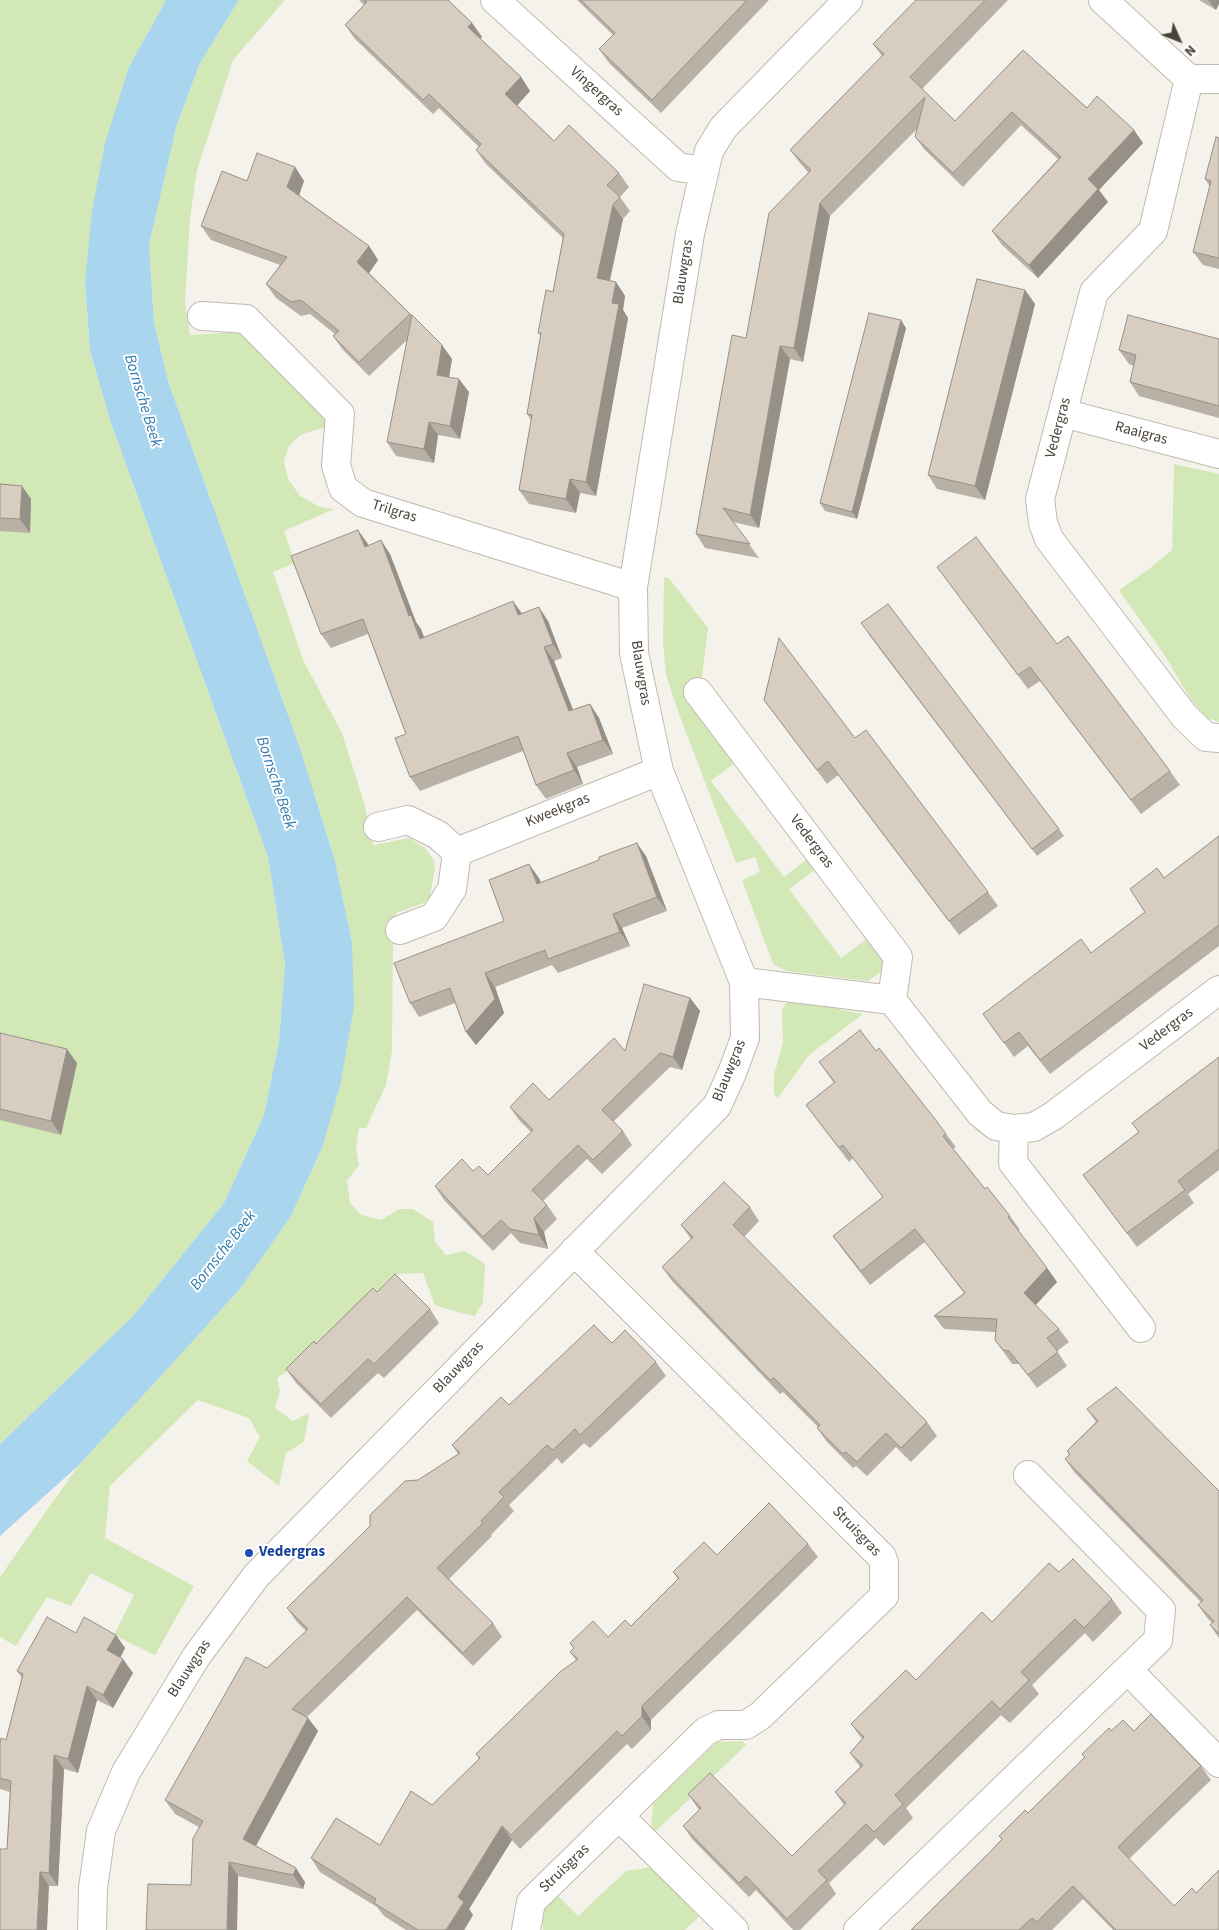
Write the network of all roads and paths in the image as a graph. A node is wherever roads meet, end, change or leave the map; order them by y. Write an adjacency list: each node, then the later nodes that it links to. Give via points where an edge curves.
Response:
1 (495, 0): 6 (street, Vingergras, via 678,167)
2 (848, 0): 6 (street, Blauwgras, via 723,128 709,151)
3 (1103, 0): 4 (street)
4 (1190, 79): 5 (street); 8 (street, Vedergras, via 1153,231 1094,292)
5 (1219, 79)
6 (704, 170): 10 (street, Blauwgras, via 690,234)
7 (202, 316): 10 (street, Trilgras, via 246,319 340,414 336,465 343,488 363,503)
8 (1063, 413): 9 (street, Raaigras); 12 (street, Vedergras, via 1040,499 1049,539 1184,717 1206,737)
9 (1219, 454)
10 (633, 587): 13 (street, Blauwgras, via 634,652)
11 (698, 692): 19 (street, Vedergras, via 898,956)
12 (1219, 738)
13 (659, 771): 15 (street, Kweekgras); 17 (street, Blauwgras)
14 (378, 827): 15 (street, via 408,820 438,835)
15 (457, 852): 16 (street, via 452,889 434,916)
16 (400, 930)
17 (744, 982): 19 (street); 21 (street, Blauwgras, via 745,1038 717,1106)
18 (1219, 990): 20 (street, Vedergras, via 1053,1116 1034,1127)
19 (892, 1000): 20 (street, Vedergras, via 980,1113 996,1126)
20 (1014, 1129): 22 (street, via 1014,1163)
21 (574, 1251): 26 (street, Struisgras, via 884,1563 884,1596 760,1716 746,1725 719,1724 706,1731); 27 (street, Blauwgras, via 256,1576 196,1657 126,1772 102,1831 93,1888)
22 (1141, 1328)
23 (1028, 1475): 24 (street, via 1161,1610 1158,1640)
24 (1128, 1670): 25 (street); 30 (street)
25 (1219, 1763)
26 (618, 1816): 28 (street, Struisgras, via 531,1902); 29 (street)
27 (92, 1930)
28 (526, 1930)
29 (734, 1930)
30 (858, 1930)

